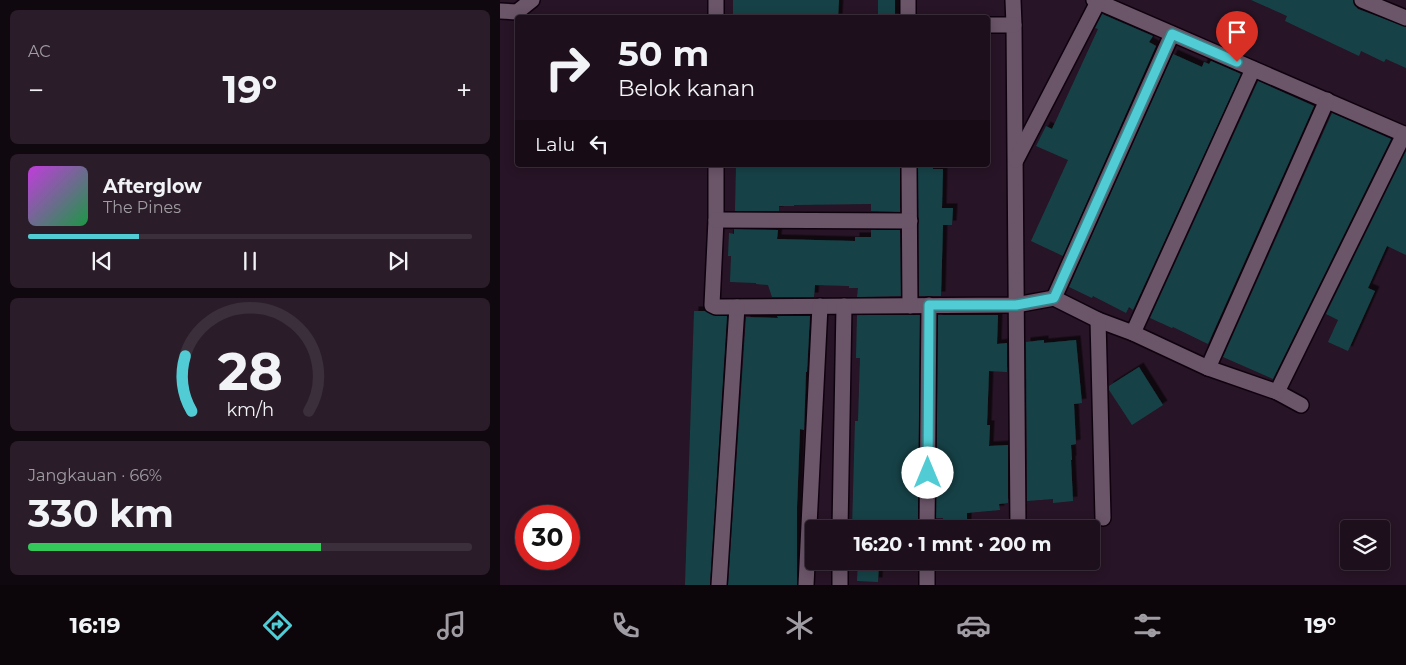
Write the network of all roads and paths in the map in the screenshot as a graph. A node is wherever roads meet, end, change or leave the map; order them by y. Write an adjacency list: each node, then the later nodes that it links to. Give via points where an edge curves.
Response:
1 (532, 0): 7 (street, via 517,12)
2 (716, 0): 8 (street)
3 (908, 0): 9 (street)
4 (1012, 0): 12 (street)
5 (1362, 0): 10 (street)
6 (1096, 1): 13 (street); 17 (street)
7 (500, 11)
8 (716, 15)
9 (908, 15)
10 (1406, 18)
11 (990, 25): 12 (street)
12 (1014, 25): 17 (street)
13 (1172, 34): 14 (street); 22 (street)
14 (1253, 69): 15 (street); 30 (street)
15 (1326, 100): 16 (street); 31 (street)
16 (1405, 134): 32 (street)
17 (1015, 162): 24 (street)
18 (716, 167): 20 (street)
19 (909, 167): 21 (street)
20 (716, 220): 21 (street); 28 (street, via 712,305 716,308)
21 (910, 221): 27 (street)
22 (1054, 298): 24 (street); 29 (street)
23 (929, 305): 24 (street); 27 (street); 36 (street)
24 (1016, 305): 37 (street)
25 (820, 306): 26 (street); 28 (street); 41 (street)
26 (844, 306): 27 (street); 35 (street)
27 (910, 306)
28 (737, 307): 40 (street)
29 (1098, 320): 30 (street); 34 (street)
30 (1133, 333): 31 (street)
31 (1208, 368): 32 (street)
32 (1277, 392): 33 (street)
33 (1301, 405)
34 (1103, 518)
35 (840, 520)
36 (927, 520)
37 (1018, 520)
38 (840, 570): 42 (street)
39 (927, 570): 43 (street)
40 (719, 585)
41 (806, 585)
42 (840, 585)
43 (927, 585)

